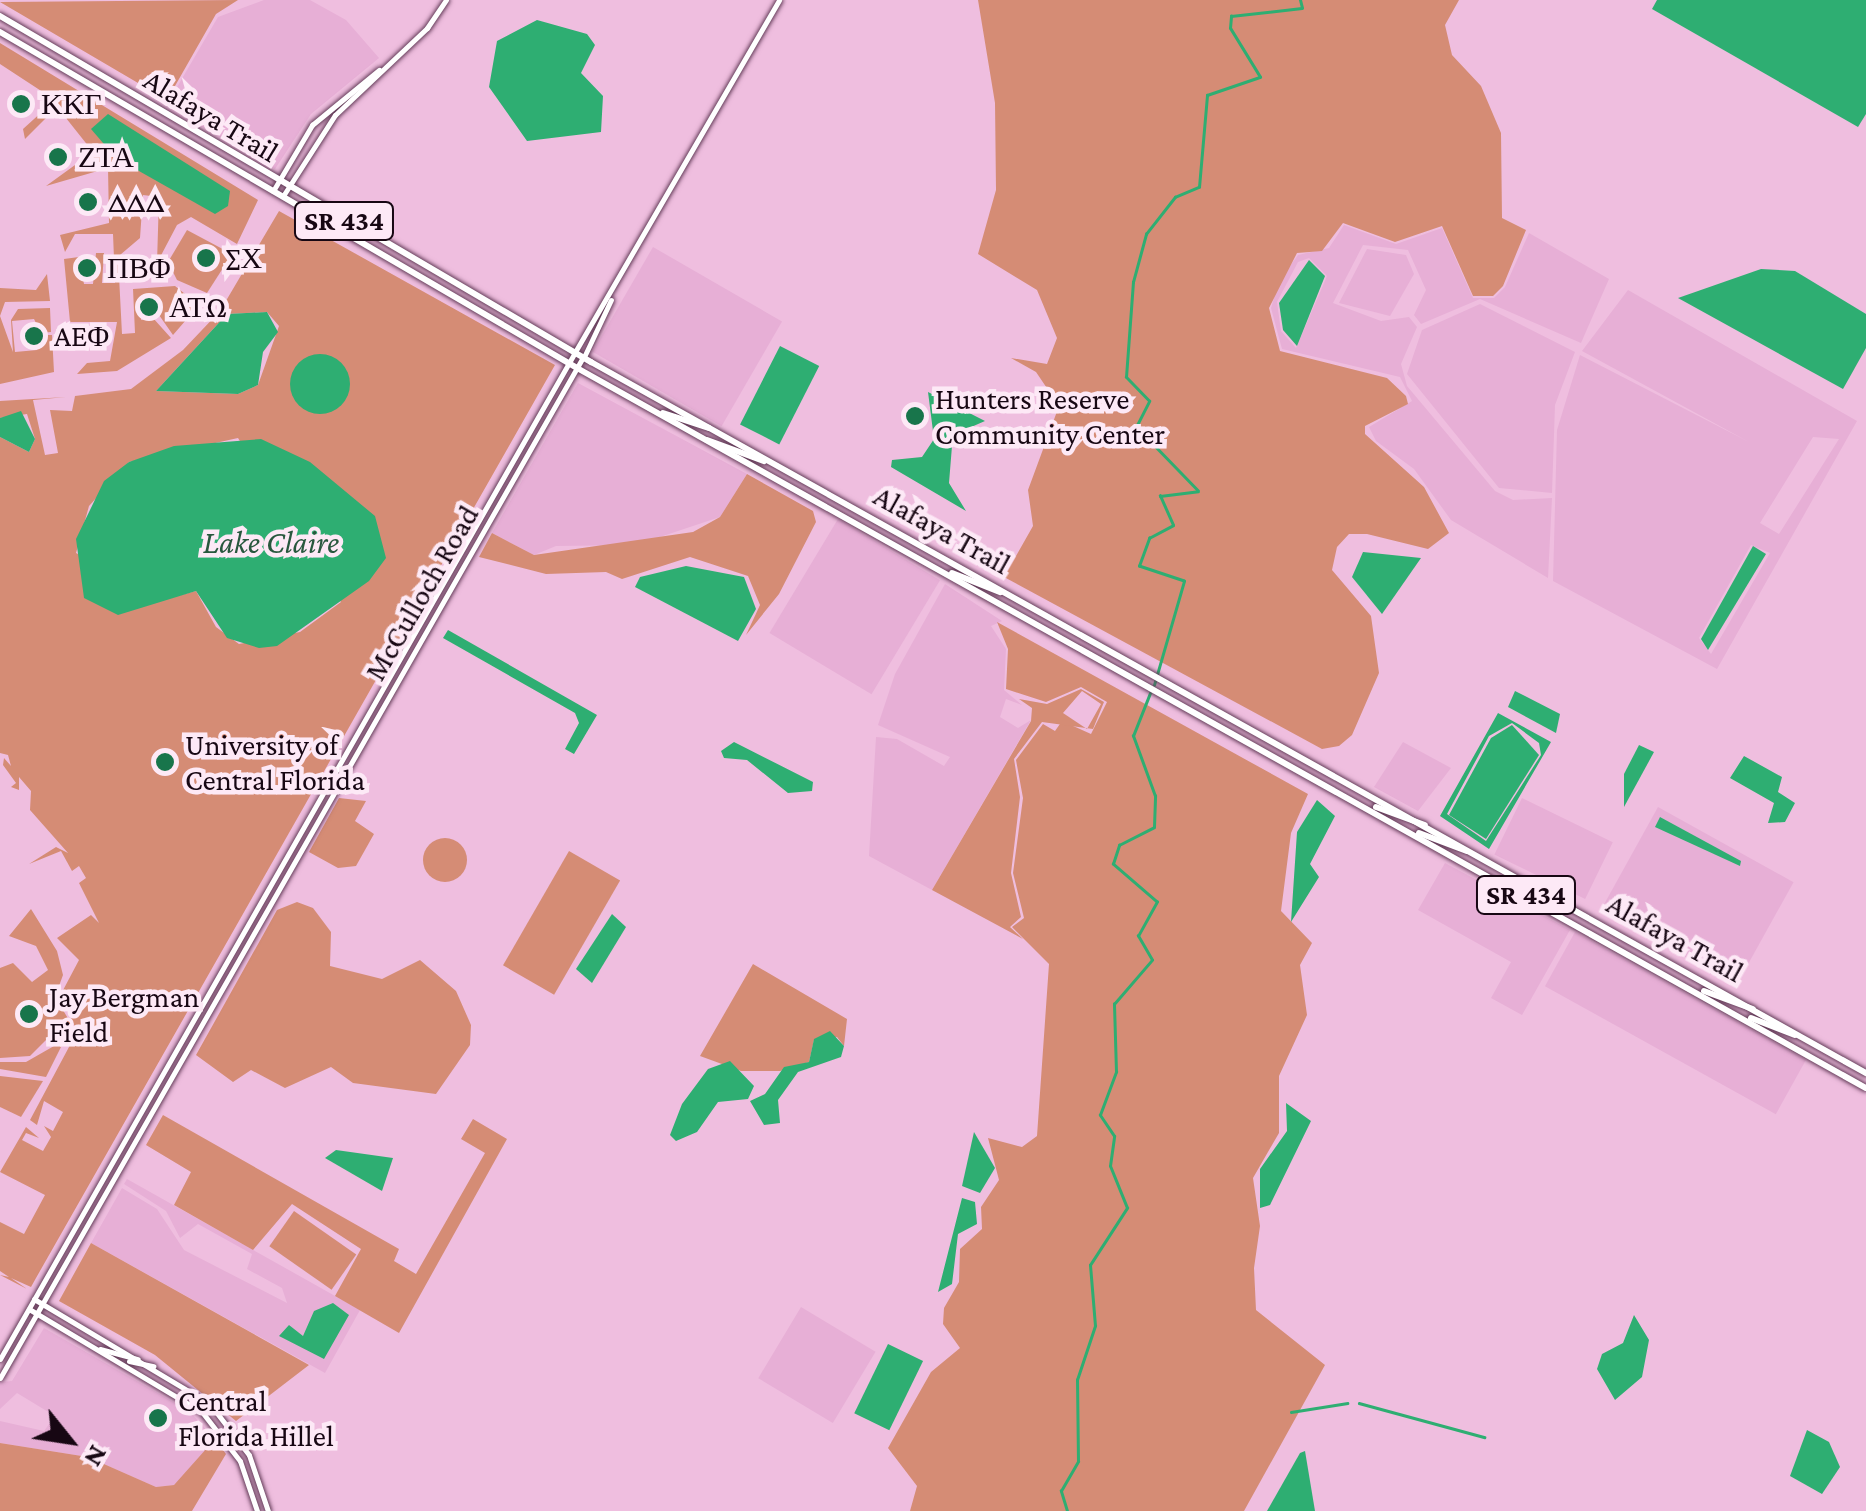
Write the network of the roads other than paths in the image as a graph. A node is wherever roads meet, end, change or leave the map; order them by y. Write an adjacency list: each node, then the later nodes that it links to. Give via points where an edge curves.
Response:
1 (446, 0): 5 (main road)
2 (779, 0): 12 (main road, McCulloch Road)
3 (0, 16): 6 (main road, Alafaya Trail / SR 434)
4 (0, 32): 8 (main road, Alafaya Trail / SR 434)
5 (382, 69): 6 (main road, via 326,109); 7 (main road, via 335,115)
6 (278, 182): 7 (main road, Alafaya Trail / SR 434); 8 (main road)
7 (288, 188): 9 (main road); 11 (main road, Alafaya Trail / SR 434)
8 (272, 193): 9 (main road, Alafaya Trail / SR 434)
9 (282, 198): 10 (main road, Alafaya Trail / SR 434)
10 (406, 270): 11 (main road); 15 (main road, Alafaya Trail / SR 434)
11 (430, 270): 13 (main road, Alafaya Trail / SR 434)
12 (612, 297): 13 (main road, McCulloch Road); 14 (main road, McCulloch Road)
13 (575, 352): 14 (main road, Alafaya Trail / SR 434); 15 (main road, McCulloch Road)
14 (584, 357): 16 (main road, McCulloch Road); 18 (main road, Alafaya Trail / SR 434)
15 (568, 362): 16 (main road, Alafaya Trail / SR 434); 37 (main road, McCulloch Road)
16 (577, 368): 17 (main road, Alafaya Trail / SR 434); 38 (main road, McCulloch Road)
17 (652, 410): 18 (main road); 19 (main road, Alafaya Trail / SR 434)
18 (710, 428): 20 (main road, Alafaya Trail / SR 434)
19 (706, 440): 20 (main road); 21 (main road, Alafaya Trail / SR 434)
20 (775, 464): 22 (main road, Alafaya Trail / SR 434)
21 (948, 573): 22 (main road); 24 (main road, Alafaya Trail / SR 434)
22 (1011, 594): 23 (main road, Alafaya Trail / SR 434)
23 (1094, 642): 24 (main road); 25 (main road, Alafaya Trail / SR 434)
24 (1076, 646): 26 (main road, Alafaya Trail / SR 434)
25 (1246, 727): 26 (main road); 28 (main road, Alafaya Trail / SR 434)
26 (1227, 730): 27 (main road, Alafaya Trail / SR 434)
27 (1366, 804): 28 (main road); 29 (main road, Alafaya Trail / SR 434)
28 (1428, 825): 30 (main road, Alafaya Trail / SR 434)
29 (1418, 834): 30 (main road); 31 (main road, Alafaya Trail / SR 434)
30 (1482, 856): 32 (main road, Alafaya Trail / SR 434)
31 (1694, 988): 32 (main road); 33 (main road, Alafaya Trail / SR 434)
32 (1755, 1009): 34 (main road, Alafaya Trail / SR 434)
33 (1748, 1018): 34 (main road); 36 (main road, Alafaya Trail / SR 434)
34 (1810, 1040): 35 (main road, Alafaya Trail / SR 434)
35 (1866, 1074)
36 (1866, 1088)
37 (34, 1299): 38 (main road); 39 (main road, McCulloch Road)
38 (44, 1305): 40 (main road, McCulloch Road); 44 (main road)
39 (29, 1309): 40 (main road); 43 (main road, McCulloch Road)
40 (39, 1314): 41 (main road); 46 (main road, McCulloch Road)
41 (100, 1349): 42 (main road); 44 (main road)
42 (112, 1356): 45 (main road); 48 (main road)
43 (0, 1360)
44 (141, 1360): 45 (main road)
45 (153, 1366): 47 (main road)
46 (2, 1374)
47 (210, 1404): 48 (main road); 50 (main road, via 248,1454)
48 (202, 1412): 49 (main road, via 240,1461)
49 (257, 1511)
50 (268, 1511)

